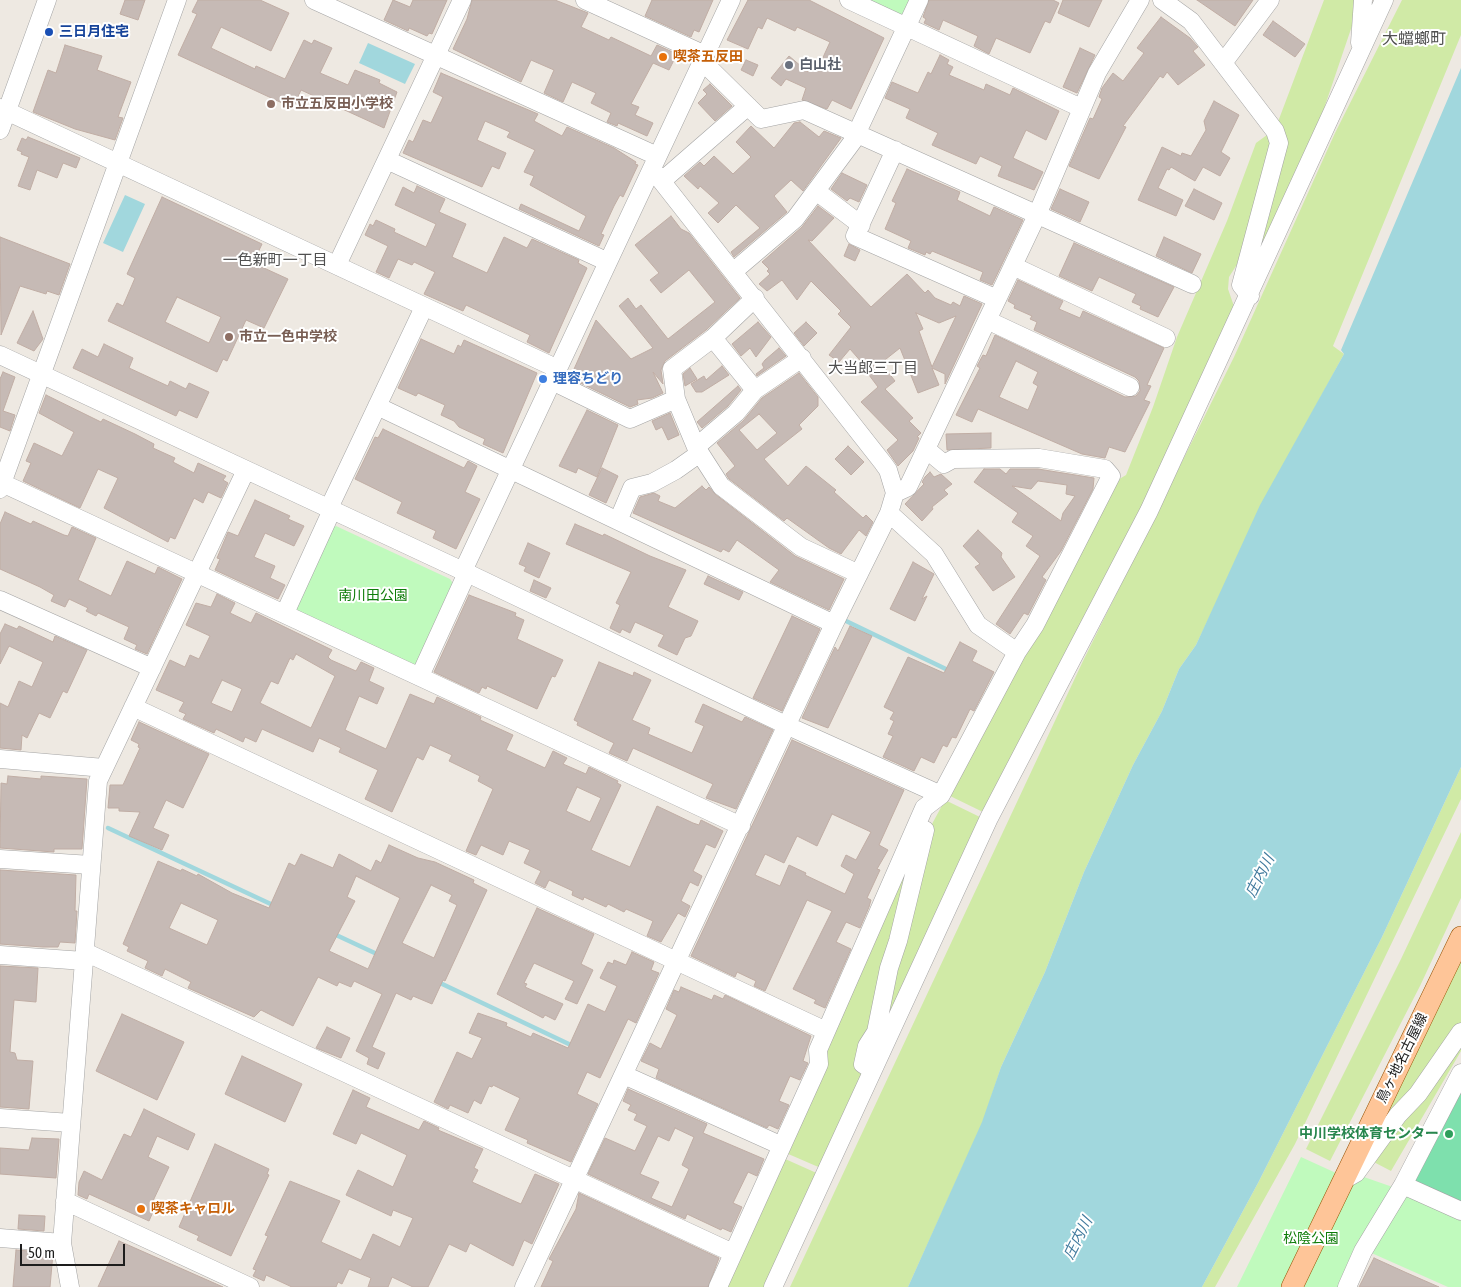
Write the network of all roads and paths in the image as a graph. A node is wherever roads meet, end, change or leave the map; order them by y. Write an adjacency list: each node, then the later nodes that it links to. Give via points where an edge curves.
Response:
1 (47, 0): 21 (street)
2 (177, 0): 26 (street)
3 (314, 0): 15 (street)
4 (462, 0): 15 (street)
5 (585, 0): 17 (street)
6 (731, 0): 17 (street)
7 (849, 0): 14 (street)
8 (919, 0): 14 (street)
9 (1140, 0): 20 (street, via 1097,73)
10 (1162, 0): 18 (street, via 1191,21)
11 (1270, 0): 18 (street)
12 (1363, 0): 16 (street)
13 (1384, 0): 16 (street)
14 (906, 26): 20 (street); 23 (street)
15 (436, 56): 25 (street); 27 (street)
16 (1360, 56): 36 (street)
17 (703, 58): 19 (street); 27 (street)
18 (1223, 63): 36 (street, via 1275,131 1279,143 1242,285)
19 (748, 106): 23 (street, via 762,119 804,110); 27 (street)
20 (1081, 108): 29 (street)
21 (3, 110): 22 (street); 26 (street)
22 (0, 130)
23 (856, 133): 24 (street); 28 (street)
24 (895, 150): 29 (street); 30 (street)
25 (387, 160): 31 (street); 32 (street)
26 (118, 163): 32 (street); 45 (street)
27 (657, 168): 31 (street); 34 (street)
28 (816, 192): 30 (street); 34 (street, via 795,219)
29 (1037, 214): 33 (street); 35 (street)
30 (861, 225): 38 (street, via 856,236)
31 (608, 262): 46 (street)
32 (337, 265): 39 (street)
33 (1013, 266): 38 (street); 42 (street)
34 (734, 271): 37 (street)
35 (1192, 284)
36 (1250, 296): 84 (street, via 1149,511 989,818)
37 (755, 298): 41 (street); 44 (street)
38 (997, 299): 40 (street)
39 (424, 307): 46 (street); 50 (street)
40 (987, 320): 47 (street); 51 (street)
41 (713, 338): 48 (street); 49 (street, via 672,369)
42 (1166, 338)
43 (0, 355): 45 (street)
44 (802, 358): 48 (street); 56 (street, via 888,470)
45 (42, 374): 53 (street); 55 (street)
46 (555, 375): 49 (street, via 630,419); 54 (street)
47 (1130, 387)
48 (755, 390): 52 (street)
49 (676, 399): 52 (street)
50 (377, 406): 54 (street); 57 (street)
51 (926, 449): 56 (street, via 908,487); 66 (street, via 944,464 954,459 1039,458 1105,469 1111,476 1035,626)
52 (698, 450): 59 (street, via 676,470 652,483 632,488); 62 (street, via 721,486 760,516 801,547)
53 (246, 470): 57 (street); 60 (street)
54 (511, 470): 59 (street); 61 (street)
55 (1, 486): 60 (street)
56 (895, 494): 58 (street)
57 (331, 509): 61 (street); 64 (street)
58 (889, 513): 62 (street); 66 (street, via 934,554 978,625)
59 (618, 521): 65 (street)
60 (198, 572): 64 (street); 67 (street)
61 (465, 572): 68 (street); 70 (street)
62 (860, 574): 65 (street)
63 (0, 600): 67 (street)
64 (285, 613): 68 (street)
65 (834, 624): 70 (street)
66 (1017, 652): 73 (street)
67 (152, 668): 69 (street)
68 (420, 676): 75 (street)
69 (133, 708): 72 (street); 81 (street)
70 (788, 726): 73 (street); 75 (street)
71 (0, 759): 72 (street)
72 (104, 768): 77 (street, via 98,781)
73 (942, 795): 74 (street)
74 (924, 808): 82 (street); 84 (street, via 927,821 901,932 889,968 876,1032 867,1046 863,1064)
75 (741, 826): 81 (street)
76 (0, 859): 77 (street)
77 (91, 865): 80 (street)
78 (1461, 937): 91 (main road, 鳥ヶ地名古屋線)
79 (0, 955): 80 (street)
80 (84, 957): 88 (street); 90 (street)
81 (677, 961): 82 (street); 86 (street)
82 (826, 1031): 89 (street, via 818,1050 819,1064)
83 (1461, 1032): 91 (street, via 1418,1094 1398,1115 1356,1173)
84 (872, 1070): 102 (street)
85 (1461, 1073): 92 (street)
86 (624, 1075): 89 (street); 90 (street)
87 (0, 1118): 88 (street)
88 (71, 1123): 93 (street)
89 (782, 1146): 97 (street)
90 (575, 1180): 97 (street); 100 (street)
91 (1342, 1181): 103 (main road, 鳥ヶ地名古屋線)
92 (1402, 1185): 94 (street); 104 (street, via 1363,1251)
93 (65, 1201): 96 (street); 99 (street)
94 (1461, 1211)
95 (0, 1238): 96 (street)
96 (62, 1243): 98 (street)
97 (734, 1253): 101 (street)
98 (70, 1287)
99 (250, 1287)
100 (525, 1287)
101 (718, 1287)
102 (773, 1287)
103 (1292, 1287)
104 (1347, 1287)

